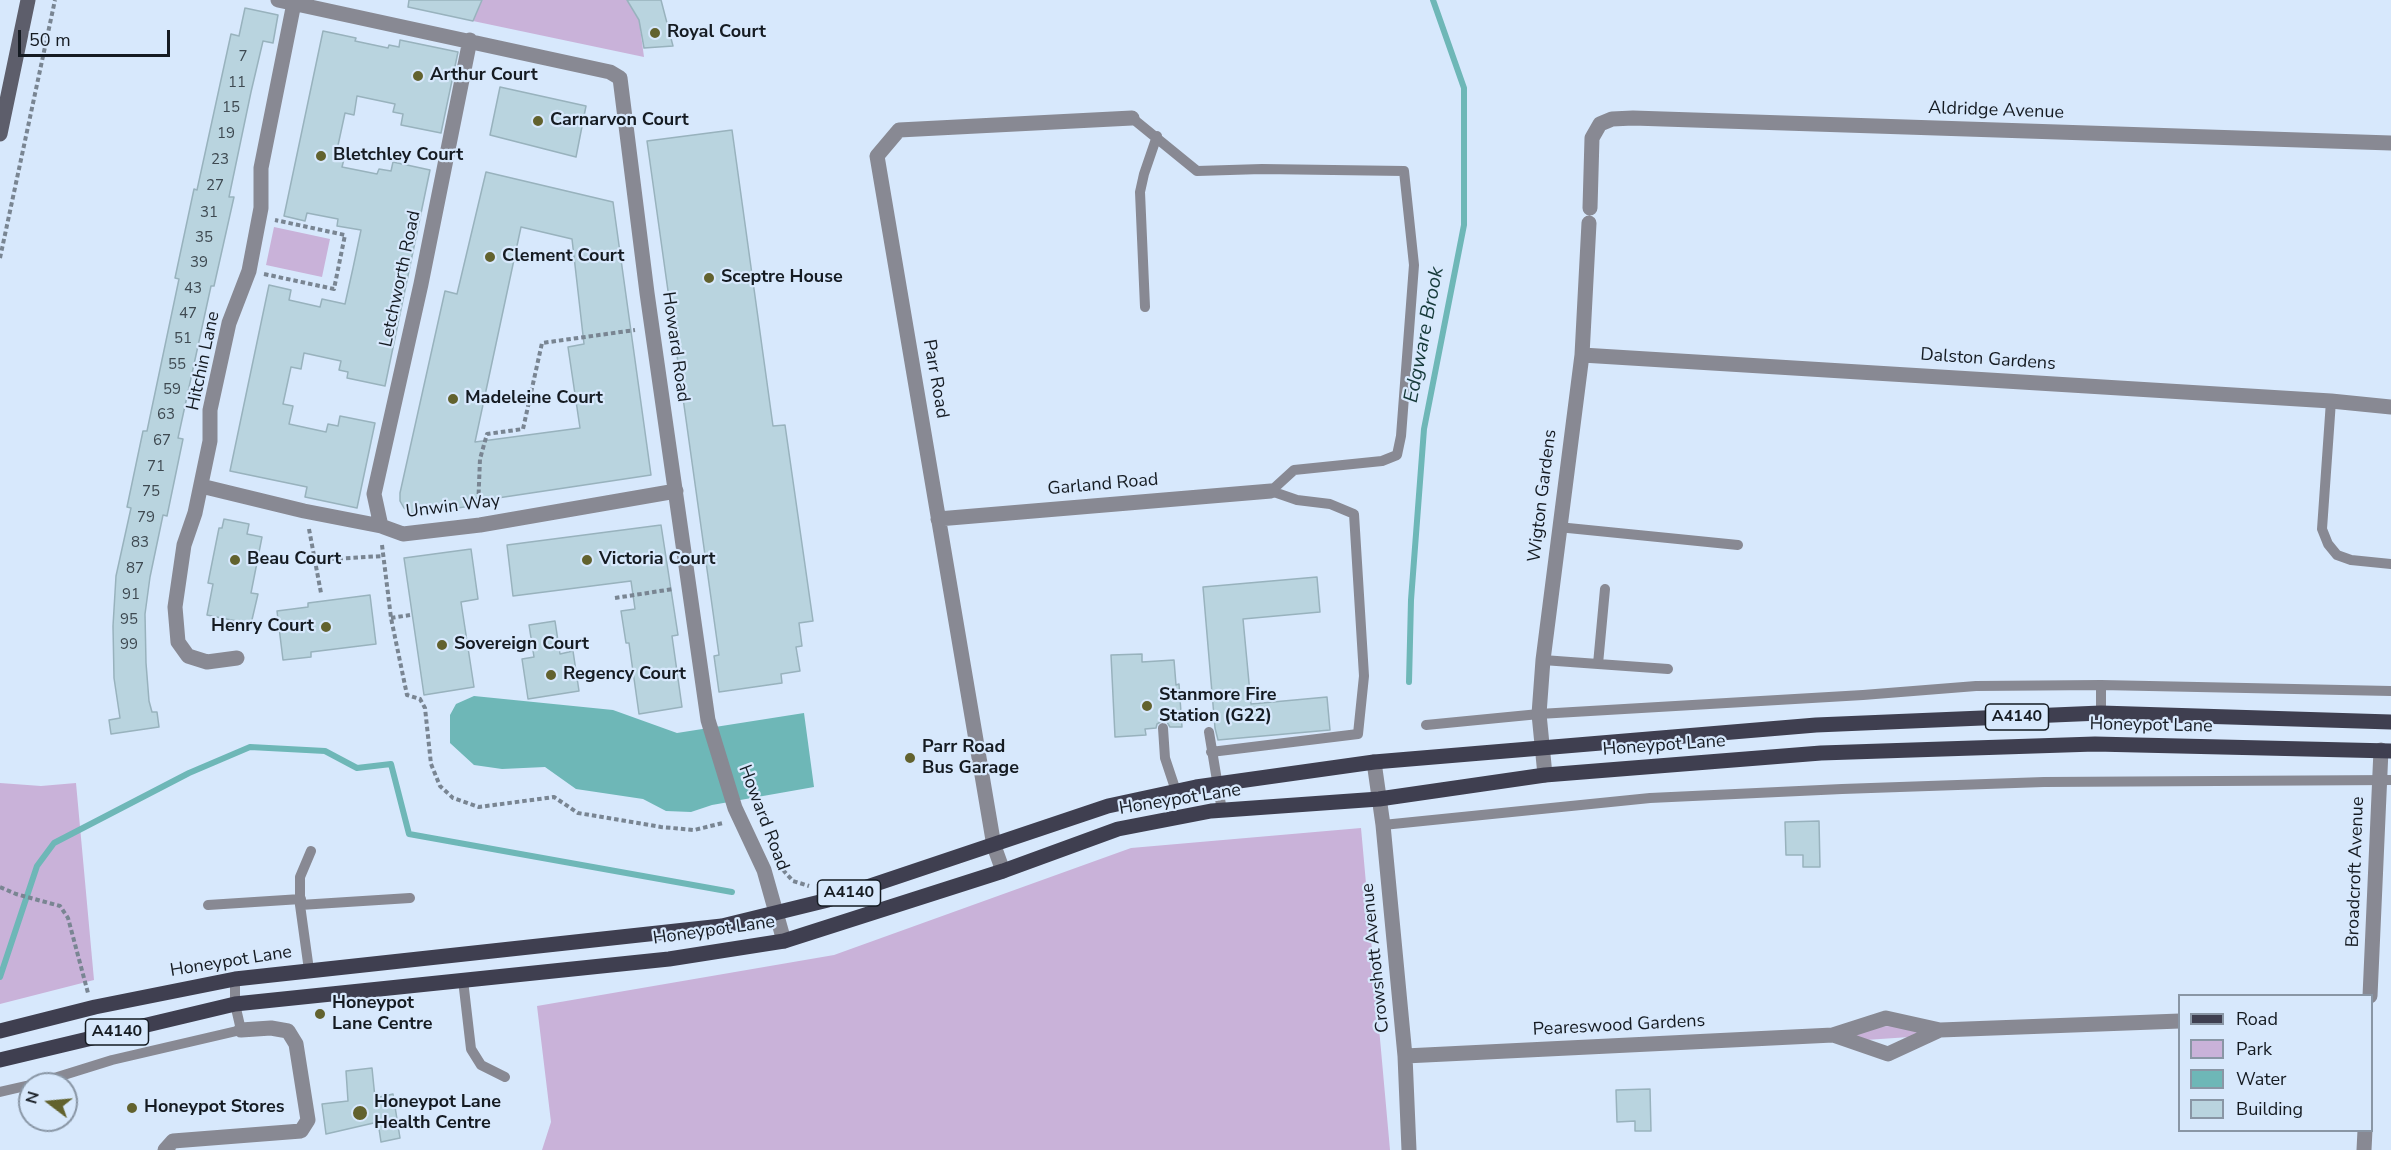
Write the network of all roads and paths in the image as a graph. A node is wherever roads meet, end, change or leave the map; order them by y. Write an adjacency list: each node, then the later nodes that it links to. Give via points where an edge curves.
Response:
1 (28, 0): 8 (main road)
2 (55, 0): 12 (path)
3 (278, 0): 4 (street)
4 (294, 3): 5 (street, Howard Road); 11 (street, Hitchin Lane, via 261,168)
5 (470, 40): 15 (street, Howard Road, via 610,72 620,78); 25 (street, Letchworth Road, via 374,494)
6 (1132, 118): 9 (lane); 23 (street, Parr Road, via 899,130 878,156)
7 (1600, 124): 10 (street, Aldridge Avenue, via 1633,118); 16 (street, Wigton Gardens, via 1592,138)
8 (0, 134)
9 (1157, 136): 14 (lane, via 1140,192); 21 (lane, via 1197,171 1404,171 1414,265 1397,455 1382,461 1294,470)
10 (2391, 143)
11 (260, 217): 13 (street, Hitchin Lane); 13 (path, via 345,235 334,289)
12 (0, 258)
13 (249, 271): 19 (street, Hitchin Lane, via 229,323 210,410 210,441)
14 (1145, 307)
15 (652, 328): 20 (street, Howard Road); 24 (path, via 542,343 523,429 487,434 480,459)
16 (1582, 355): 17 (street, Dalston Gardens); 26 (street, Wigton Gardens)
17 (2331, 401): 18 (street, Dalston Gardens); 30 (lane, via 2322,529 2337,555)
18 (2391, 407)
19 (201, 486): 22 (street, Unwin Way); 37 (street, Hitchin Lane, via 184,545 175,607 177,642 188,656 207,662)
20 (676, 491): 24 (street, Unwin Way); 59 (street, Howard Road, via 708,720)
21 (1271, 491): 23 (street, Garland Road); 51 (lane, via 1297,500 1330,504 1354,514 1364,676 1358,734)
22 (304, 511): 25 (street, Unwin Way); 29 (path)
23 (938, 519): 61 (street, Parr Road)
24 (480, 525): 25 (street, Unwin Way, via 403,534)
25 (381, 526): 28 (path)
26 (1558, 527): 27 (lane); 38 (street, Wigton Gardens)
27 (1738, 545)
28 (383, 556): 29 (path); 36 (path)
29 (316, 560): 33 (path)
30 (2391, 564)
31 (679, 588): 34 (path)
32 (1605, 589): 39 (lane)
33 (321, 593)
34 (615, 598)
35 (410, 615): 36 (path)
36 (391, 618): 59 (path, via 407,695 420,699 425,708 431,764 440,786 453,798 479,807 554,797 578,813 694,830)
37 (237, 658)
38 (1543, 660): 39 (lane); 44 (street, Wigton Gardens)
39 (1598, 664): 40 (lane)
40 (1668, 669)
41 (2101, 685): 42 (lane); 43 (lane); 44 (lane, via 1976,686)
42 (2391, 691)
43 (2101, 713): 45 (main road, Honeypot Lane / A4140); 49 (main road, Honeypot Lane / A4140, via 1816,725)
44 (1539, 714): 46 (lane); 49 (street, Wigton Gardens)
45 (2391, 722)
46 (1426, 725)
47 (1163, 728): 56 (lane, via 1165,758)
48 (1209, 732): 51 (lane)
49 (1542, 748): 52 (main road, Honeypot Lane / A4140); 53 (street, Wigton Gardens)
50 (2386, 751): 53 (main road, Honeypot Lane / A4140, via 2095,744 1821,753); 54 (street, Broadcroft Avenue)
51 (1211, 752): 55 (lane)
52 (1374, 762): 55 (main road, Honeypot Lane / A4140); 57 (street, Crowshott Avenue)
53 (1545, 775): 57 (main road, Honeypot Lane / A4140)
54 (2385, 780): 60 (lane, via 2044,782 1842,789 1650,798); 76 (street, Broadcroft Avenue)
55 (1217, 783): 56 (main road, Honeypot Lane / A4140); 58 (lane)
56 (1176, 791): 61 (main road, Honeypot Lane / A4140, via 1108,806)
57 (1378, 799): 58 (main road, Honeypot Lane / A4140); 60 (street, Crowshott Avenue)
58 (1222, 811): 64 (main road, Honeypot Lane / A4140, via 1118,829)
59 (732, 814): 70 (street, Howard Road, via 765,870)
60 (1383, 825): 83 (street, Crowshott Avenue)
61 (994, 846): 64 (street, Parr Road); 70 (main road, Honeypot Lane / A4140)
62 (311, 851): 68 (lane, via 300,878)
63 (781, 868): 65 (path, via 793,881)
64 (1003, 871): 71 (main road, Honeypot Lane / A4140)
65 (815, 885)
66 (0, 887): 75 (path, via 60,906 68,918)
67 (410, 898): 68 (lane)
68 (301, 902): 69 (lane); 72 (lane)
69 (208, 905)
70 (776, 914): 71 (street, Howard Road); 72 (main road, Honeypot Lane / A4140, via 722,926)
71 (784, 941): 74 (main road, Honeypot Lane / A4140, via 669,959)
72 (309, 970): 73 (main road, Honeypot Lane / A4140)
73 (234, 979): 77 (lane); 81 (main road, Honeypot Lane / A4140)
74 (463, 980): 77 (main road, Honeypot Lane / A4140); 86 (lane, via 471,1048 481,1065)
75 (87, 992)
76 (2370, 994)
77 (235, 1004): 79 (lane); 84 (main road, Honeypot Lane / A4140)
78 (2178, 1020): 80 (street, Peareswood Gardens)
79 (241, 1030): 85 (lane); 90 (street, via 288,1031 296,1044 308,1120 301,1131 173,1141)
80 (1940, 1030): 82 (street, Peareswood Gardens, via 1886,1018); 82 (street, Peareswood Gardens, via 1888,1054)
81 (0, 1031)
82 (1833, 1035): 83 (street, Peareswood Gardens)
83 (1406, 1056): 91 (street, Crowshott Avenue)
84 (0, 1060)
85 (74, 1072)
86 (505, 1077)
87 (18, 1088): 88 (lane)
88 (0, 1092)
89 (2365, 1132): 92 (street)
90 (165, 1150)
91 (1409, 1150)
92 (2364, 1150)

